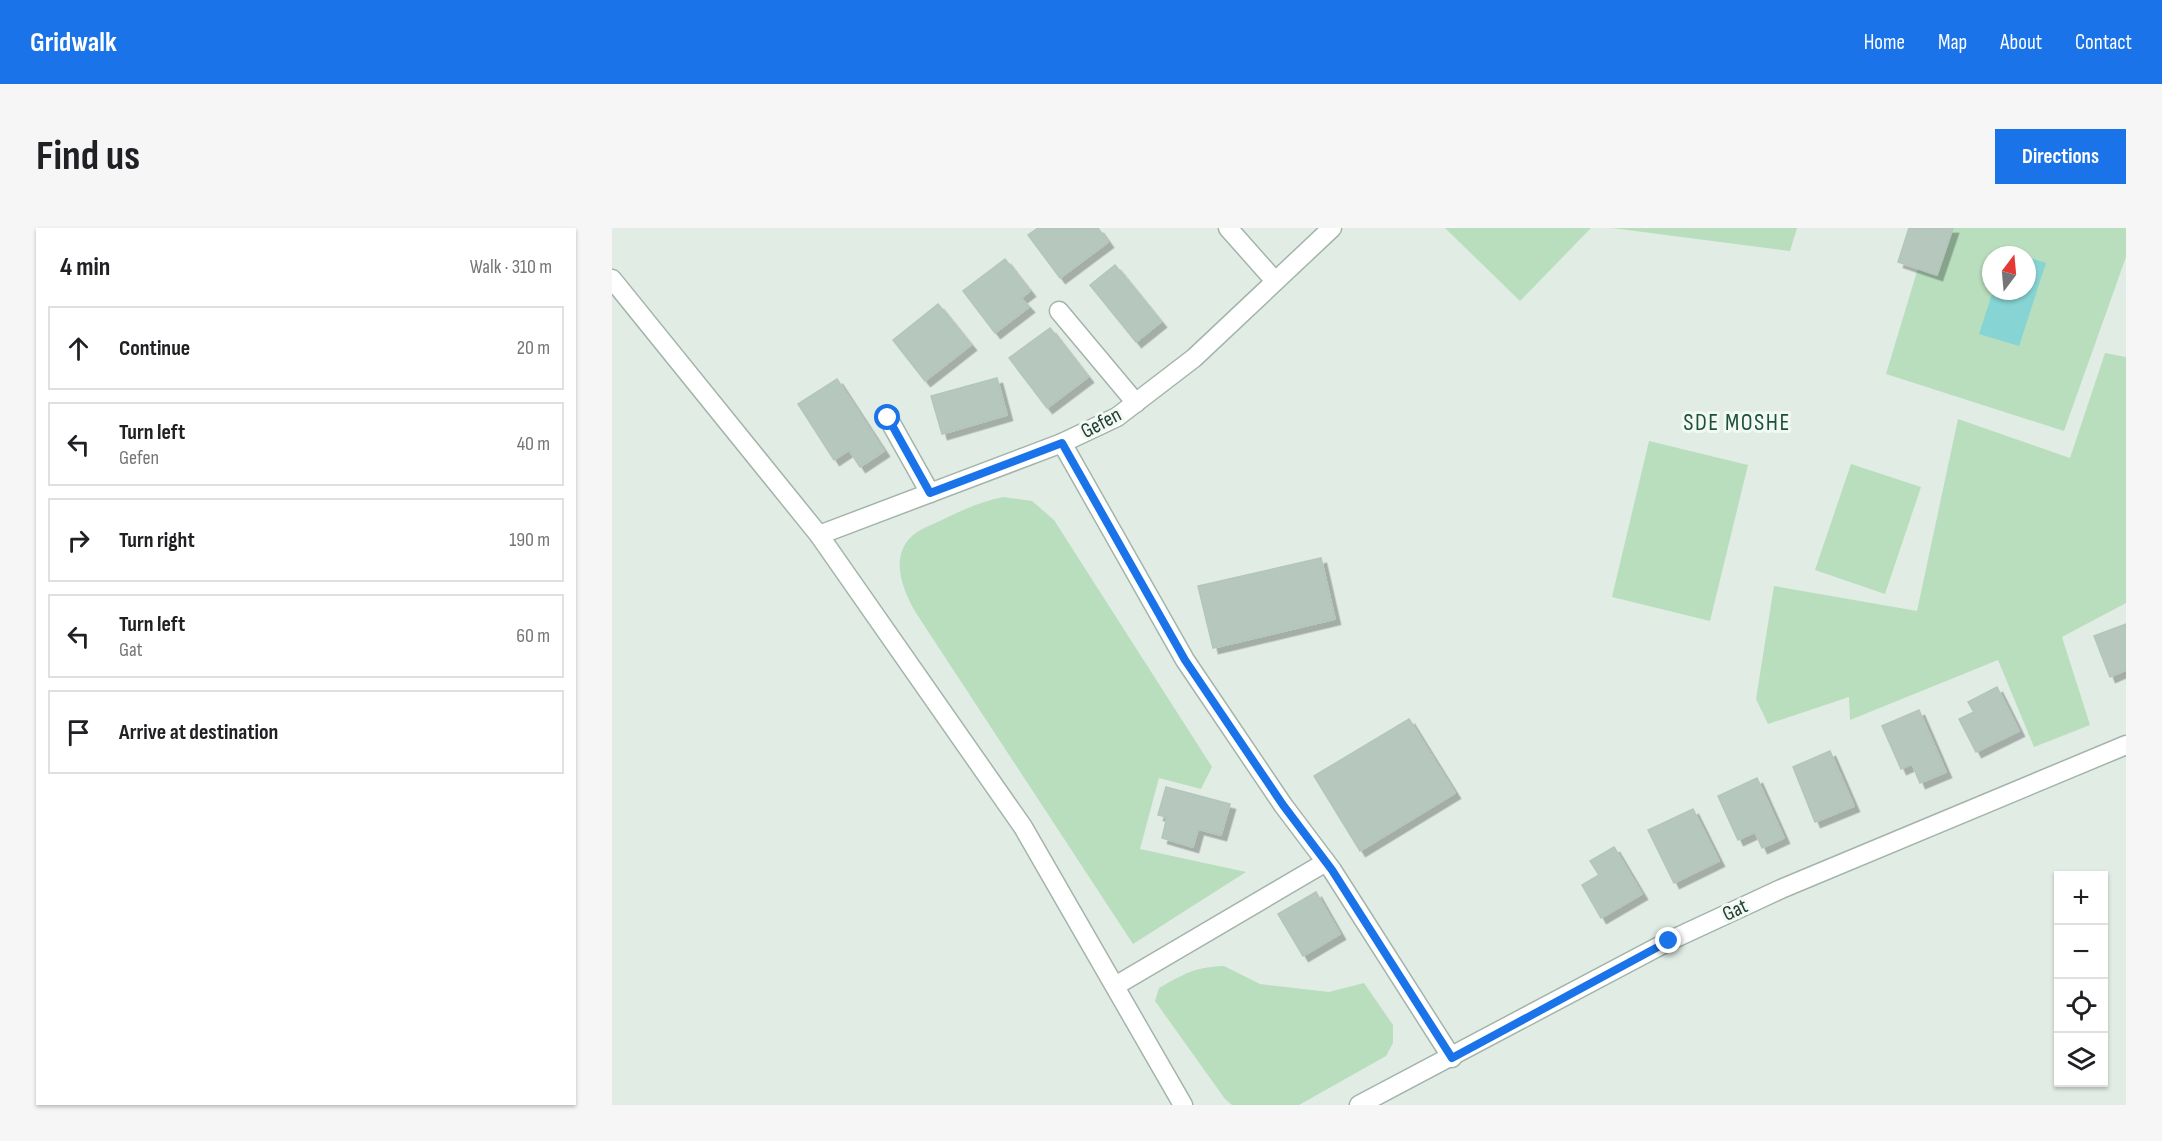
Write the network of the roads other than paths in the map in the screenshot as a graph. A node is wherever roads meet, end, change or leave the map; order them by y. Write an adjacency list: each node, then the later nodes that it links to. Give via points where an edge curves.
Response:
1 (1228, 228): 4 (street)
2 (1332, 228): 4 (street, Gefen)
3 (612, 279): 10 (street)
4 (1275, 281): 6 (street, Gefen, via 1194,358)
5 (1059, 311): 6 (street)
6 (1136, 403): 8 (street, Gefen, via 1117,417)
7 (888, 418): 9 (street)
8 (1062, 443): 9 (street, Gefen); 12 (street, via 1185,660)
9 (930, 493): 10 (street, Gefen)
10 (819, 535): 13 (street, via 1023,827)
11 (2126, 745): 14 (street, Gat, via 1679,936)
12 (1326, 862): 13 (street); 14 (street)
13 (1114, 986): 15 (street)
14 (1452, 1058): 16 (street, Gat)
15 (1183, 1105)
16 (1359, 1105)

